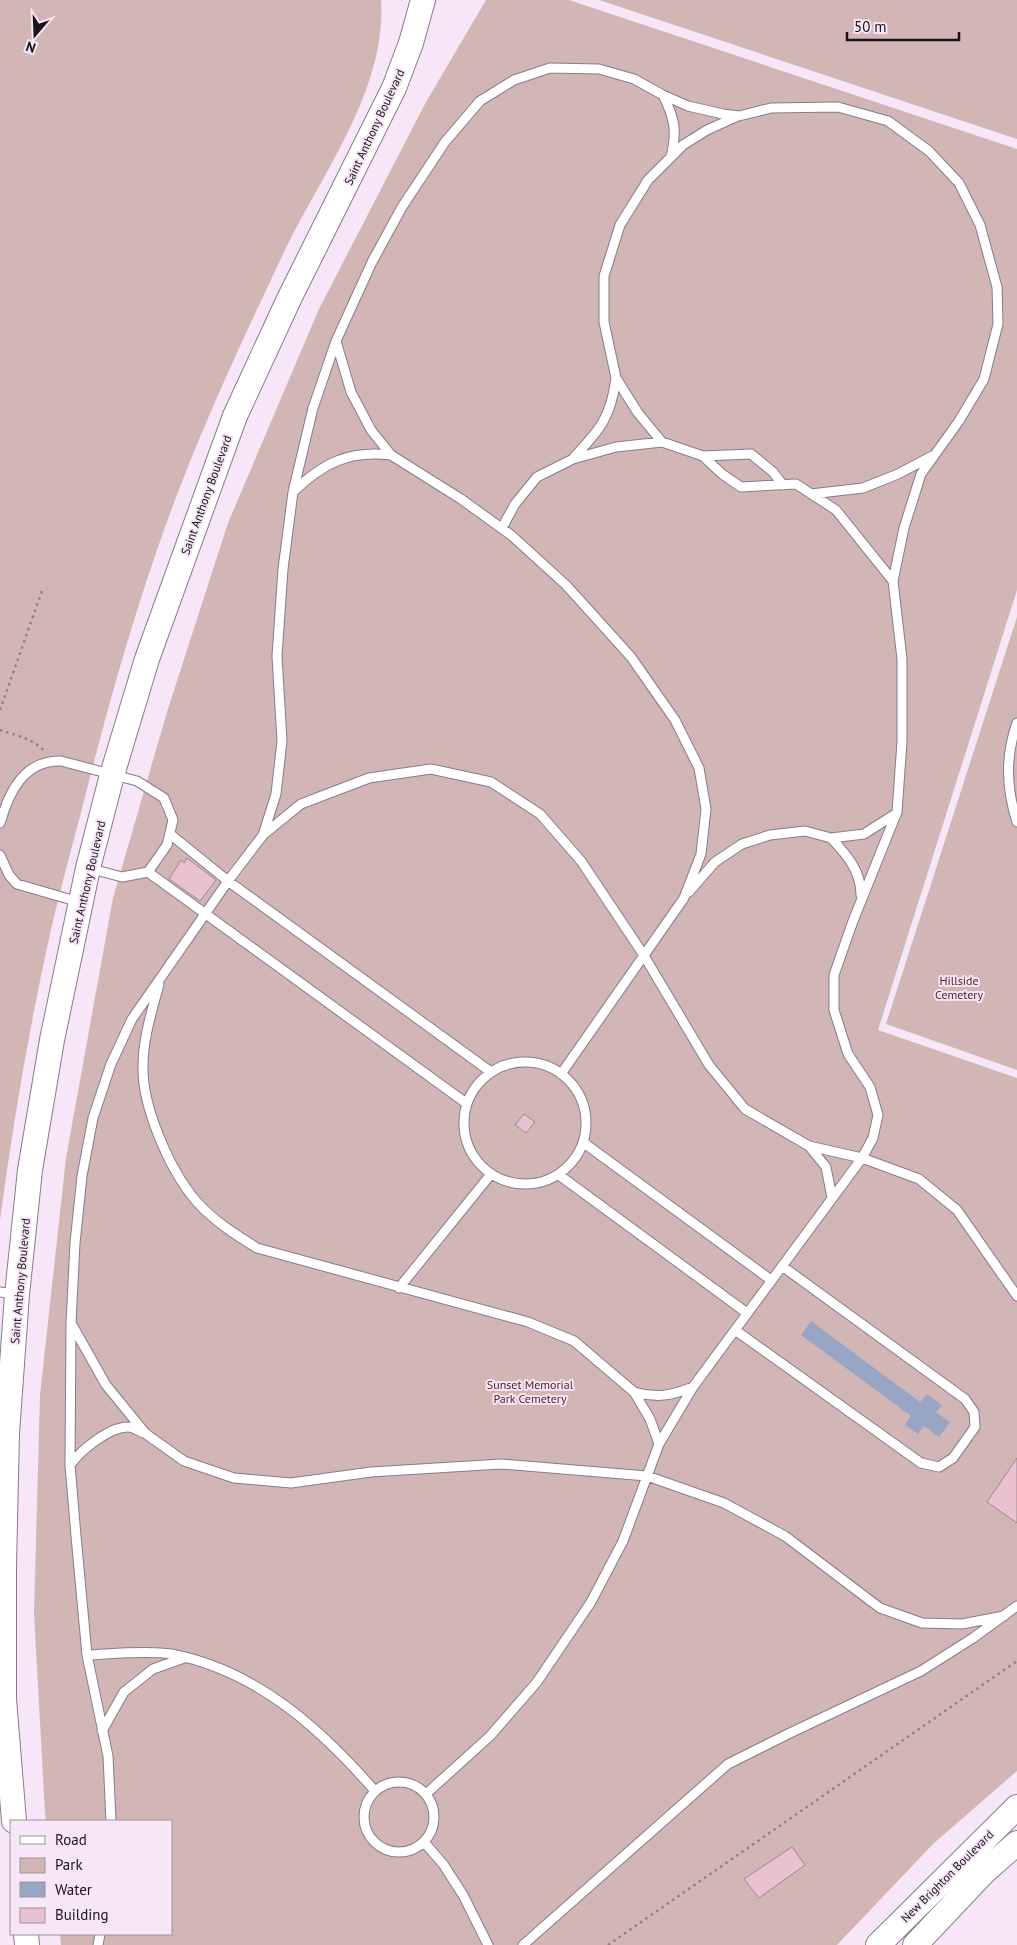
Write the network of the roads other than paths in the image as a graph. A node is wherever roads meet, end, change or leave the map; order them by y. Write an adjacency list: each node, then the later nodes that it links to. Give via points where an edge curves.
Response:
1 (424, 0): 18 (street, Saint Anthony Boulevard, via 394,88 235,416 148,658)
2 (663, 95): 3 (lane, via 688,106); 4 (lane, via 672,115 676,136); 5 (lane, via 634,79 599,69 550,68 514,80 480,101 445,142 402,207 372,262)
3 (738, 116): 4 (lane, via 706,130); 8 (lane, via 771,108 838,107 888,121 929,150 959,183 980,225 997,287 998,324 984,379)
4 (671, 157): 6 (lane, via 648,180 620,225 604,276 604,322)
5 (336, 341): 9 (lane, via 351,392 371,430); 13 (lane, via 312,408)
6 (616, 378): 7 (lane, via 638,413); 11 (lane, via 613,404 596,435)
7 (662, 442): 10 (lane); 11 (lane, via 616,447)
8 (934, 455): 14 (lane, via 863,488); 16 (lane, via 921,474 904,528)
9 (391, 456): 13 (lane, via 369,453 340,458 311,475); 15 (lane)
10 (703, 456): 12 (lane, via 741,486); 12 (lane, via 750,454 773,472)
11 (573, 459): 15 (lane, via 537,477 515,504)
12 (783, 485): 14 (lane, via 796,484)
13 (293, 492): 23 (lane, via 276,656 282,741 276,794)
14 (811, 494): 16 (lane, via 836,510)
15 (502, 528): 29 (lane, via 566,585 631,657 675,720 699,768 706,808 701,854)
16 (893, 582): 19 (lane, via 902,659 902,742)
17 (1017, 723): 20 (lane, via 1009,743 1007,776)
18 (112, 774): 21 (lane, via 61,761 30,769 10,792); 22 (lane, via 137,781 164,798 173,820); 26 (street, Saint Anthony Boulevard)
19 (897, 812): 24 (lane, via 864,834); 30 (lane)
20 (1017, 822)
21 (0, 823)
22 (170, 834): 27 (lane, via 167,845); 28 (lane)
23 (263, 835): 28 (lane); 33 (lane, via 301,804 369,778 431,769 491,782 540,814 581,861)
24 (831, 838): 29 (lane, via 806,831 770,835 742,844 714,862); 30 (lane, via 848,855 861,882)
25 (0, 855): 31 (lane, via 9,876 17,884)
26 (88, 868): 27 (lane, via 122,878); 31 (street, Saint Anthony Boulevard)
27 (148, 872): 32 (lane)
28 (228, 881): 32 (lane); 35 (lane)
29 (684, 898): 33 (lane)
30 (862, 900): 40 (lane, via 834,975 834,1010 848,1054 870,1087 878,1115 873,1138)
31 (81, 902): 47 (street, Saint Anthony Boulevard, via 52,1040)
32 (207, 912): 34 (lane); 37 (lane)
33 (643, 954): 36 (lane); 39 (lane, via 708,1065 745,1110)
34 (162, 977): 46 (lane, via 145,1034 142,1068 151,1116 172,1165 197,1202 225,1228 257,1248); 50 (lane, via 132,1019 110,1064 93,1118 82,1176)
35 (491, 1072): 36 (lane, via 511,1063 530,1061 550,1066); 37 (lane, via 477,1084)
36 (561, 1074): 38 (lane, via 571,1081 585,1108)
37 (466, 1103): 41 (lane, via 467,1143 481,1166)
38 (584, 1143): 42 (lane, via 576,1159); 45 (lane)
39 (809, 1146): 40 (lane); 43 (lane, via 826,1167)
40 (862, 1158): 43 (lane); 48 (lane, via 920,1179 958,1210)
41 (491, 1174): 42 (lane, via 521,1185); 46 (lane)
42 (559, 1175): 49 (lane)
43 (832, 1198): 44 (lane)
44 (782, 1266): 45 (lane); 51 (lane, via 966,1399 974,1412 975,1427 953,1458 939,1467 921,1463)
45 (771, 1280): 49 (lane)
46 (399, 1288): 53 (lane, via 528,1322 574,1341)
47 (9, 1294): 66 (street, Saint Anthony Boulevard, via 4,1699)
48 (1017, 1296)
49 (747, 1313): 51 (lane)
50 (71, 1323): 54 (lane, via 106,1385); 56 (lane)
51 (735, 1330): 52 (lane)
52 (693, 1388): 53 (lane, via 670,1396); 55 (lane)
53 (634, 1392): 55 (lane, via 650,1419)
54 (146, 1434): 56 (lane, via 129,1427 108,1434 80,1451); 57 (lane, via 184,1461 226,1475 291,1483 371,1472 501,1464)
55 (659, 1444): 57 (lane)
56 (70, 1464): 60 (lane)
57 (647, 1476): 59 (lane, via 724,1503 786,1536 880,1608 922,1623 962,1624); 64 (lane, via 623,1541 591,1602 537,1682 490,1736)
58 (1017, 1606): 59 (lane)
59 (1004, 1616): 71 (lane, via 921,1671 728,1764)
60 (87, 1655): 61 (lane, via 170,1654); 62 (lane)
61 (184, 1658): 62 (lane, via 153,1669 124,1692); 63 (lane, via 226,1670 265,1690 312,1726)
62 (102, 1731): 67 (lane, via 108,1756)
63 (375, 1791): 64 (lane, via 389,1783 412,1784); 68 (lane, via 367,1801 364,1815 367,1832 380,1847 398,1852 415,1849)
64 (426, 1794): 68 (lane, via 434,1814 432,1829)
65 (1017, 1807): 72 (street, New Brighton Boulevard)
66 (14, 1820)
67 (111, 1820)
68 (424, 1842): 70 (lane, via 463,1895)
69 (1017, 1844): 73 (street, New Brighton Boulevard, via 984,1872)
70 (488, 1945)
71 (523, 1945)
72 (878, 1945)
73 (915, 1945)

